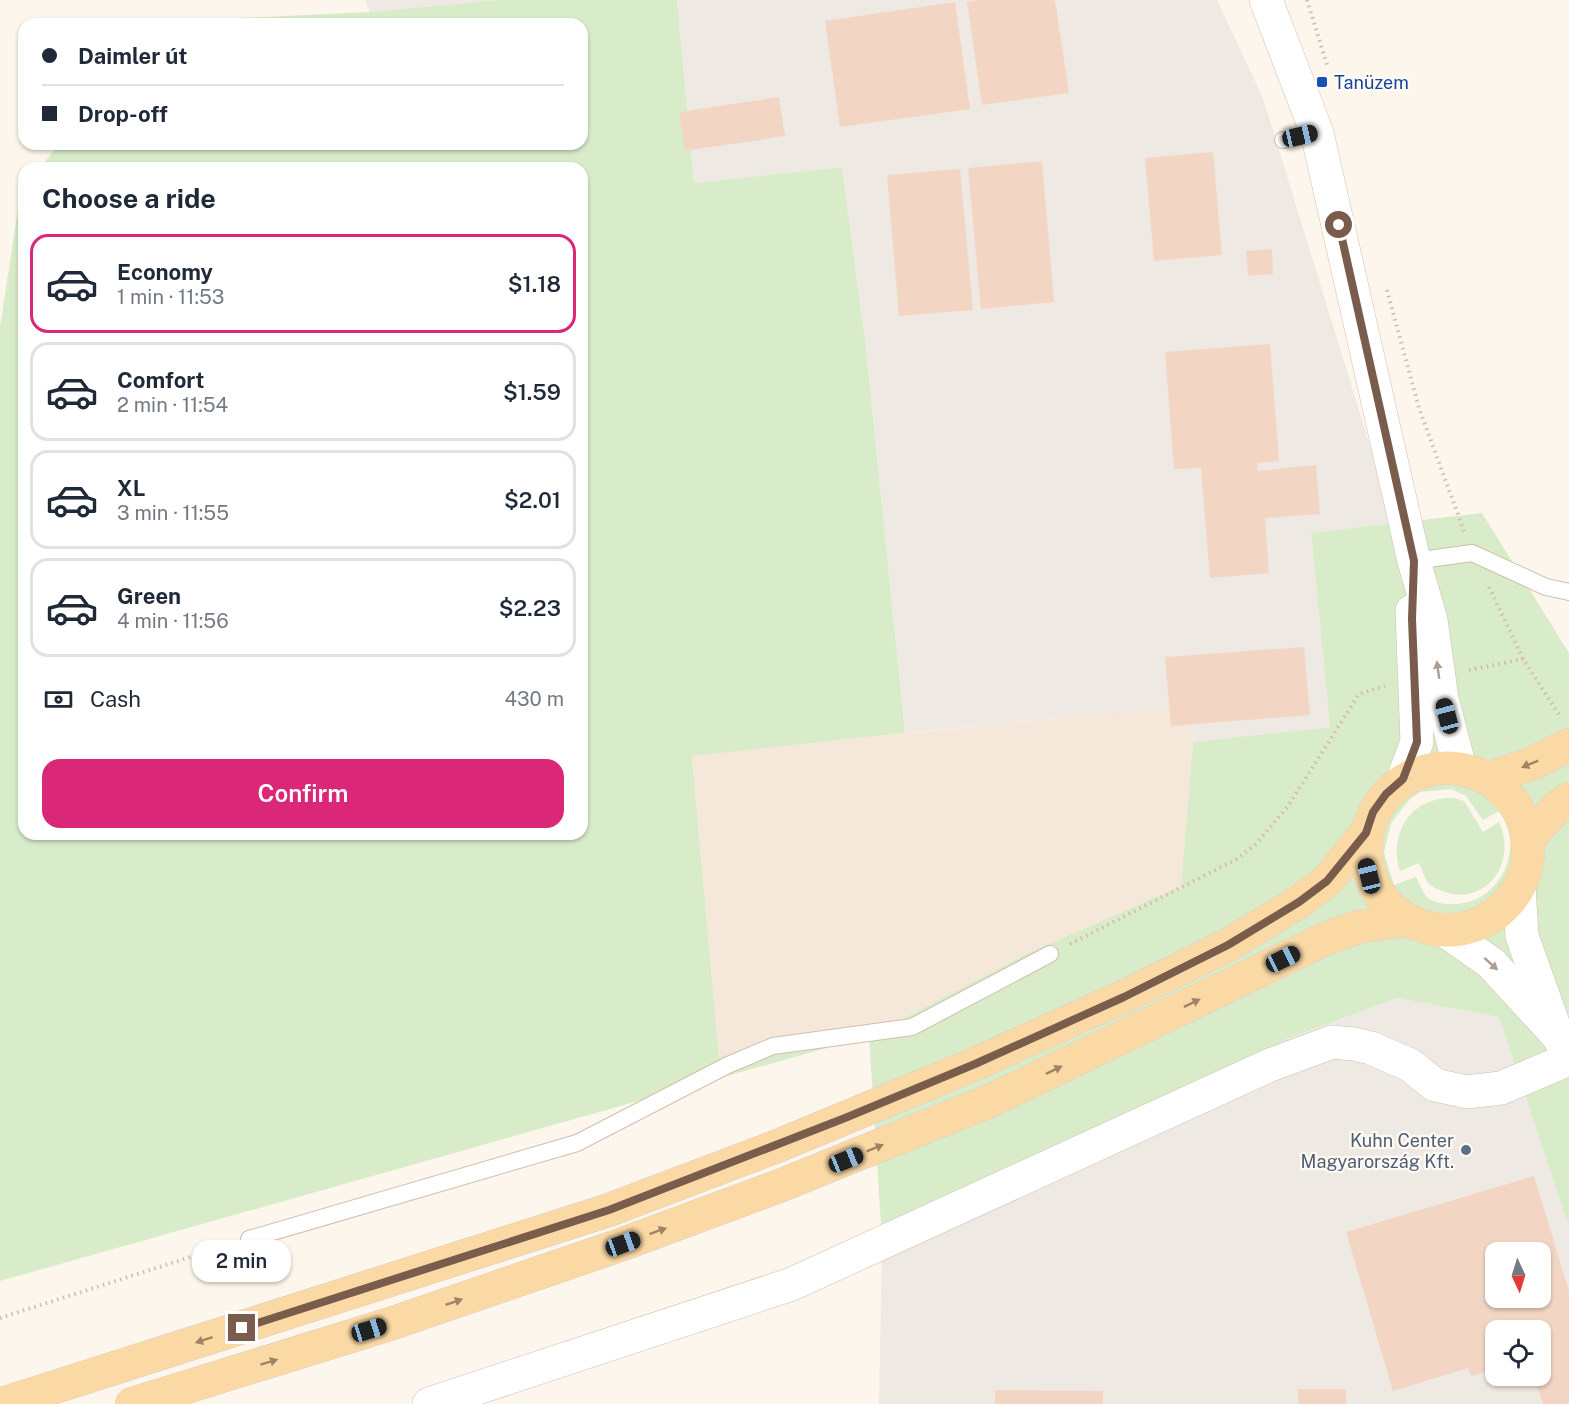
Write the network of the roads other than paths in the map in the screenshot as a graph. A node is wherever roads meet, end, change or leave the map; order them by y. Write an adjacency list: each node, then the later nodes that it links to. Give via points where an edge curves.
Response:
1 (1266, 0): 2 (street)
2 (1317, 133): 3 (lane); 4 (street)
3 (1283, 140)
4 (1414, 561): 5 (lane, via 1472,553 1546,587); 7 (street, one-way to 4, via 1442,699 1431,620); 8 (street, via 1417,742)
5 (1569, 592)
6 (1565, 730): 7 (main road, one-way to 7, via 1533,763)
7 (1474, 773): 8 (main road, via 1431,769); 11 (main road, via 1501,787 1519,811)
8 (1403, 779): 10 (main road, via 1373,812)
9 (1569, 799): 11 (main road)
10 (1366, 833): 13 (main road, via 1369,876 1383,901); 18 (main road, one-way to 18, via 1327,881 1228,945 975,1064 609,1210)
11 (1528, 840): 12 (main road, via 1525,872)
12 (1519, 887): 14 (main road, via 1505,906 1487,920 1459,930); 16 (street, via 1522,936)
13 (1406, 920): 14 (main road); 19 (main road, one-way to 13, via 390,1324 782,1185 994,1099 1324,939 1358,927)
14 (1444, 930): 16 (street, one-way to 16, via 1491,963)
15 (1050, 954): 17 (lane, via 912,1027 773,1046 577,1143)
16 (1565, 1050): 20 (street, via 1501,1088 1467,1092 1435,1085 1410,1065 1371,1048 1332,1042 1270,1065 792,1284)
17 (249, 1239)
18 (2, 1404)
19 (132, 1404)
20 (429, 1404)

